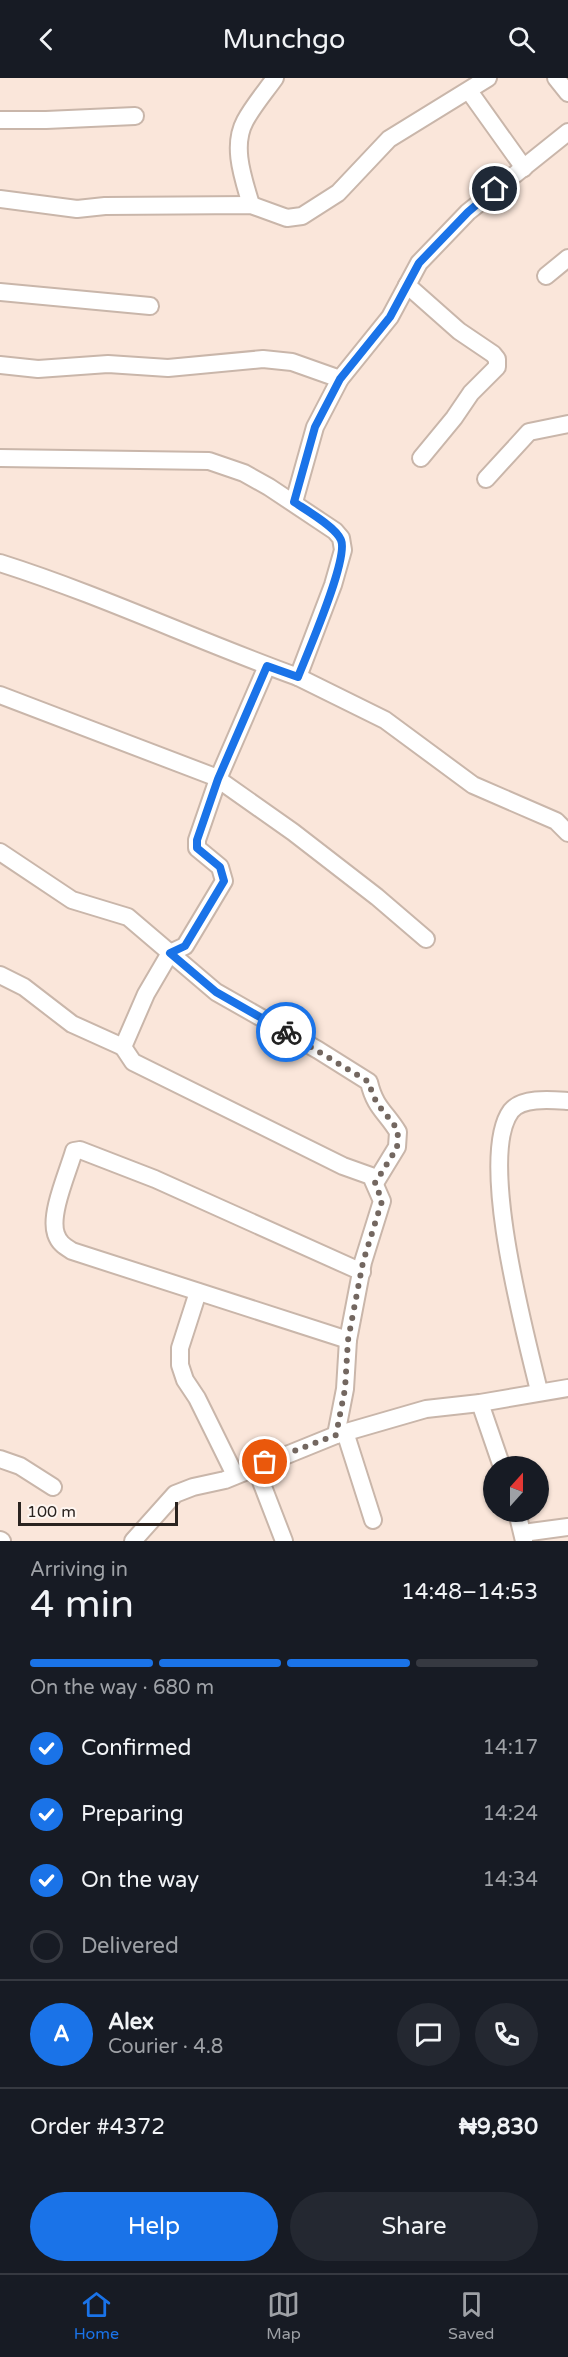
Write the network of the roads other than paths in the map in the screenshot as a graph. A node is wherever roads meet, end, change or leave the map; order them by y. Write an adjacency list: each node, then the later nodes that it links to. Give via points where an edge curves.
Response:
1 (275, 78): 11 (street, via 245,121 239,139 241,167)
2 (488, 78): 4 (street)
3 (556, 78): 5 (street)
4 (469, 91): 9 (street); 11 (street, via 389,139 338,193 302,216 287,218)
5 (568, 93)
6 (135, 116): 7 (street)
7 (0, 120)
8 (568, 132): 9 (street)
9 (524, 168): 14 (street, via 441,238 419,263)
10 (0, 199): 11 (street, via 77,209)
11 (251, 205)
12 (568, 258): 13 (street)
13 (546, 276)
14 (407, 285): 18 (street, via 390,317); 20 (street, via 497,359 497,367 471,393)
15 (0, 292): 16 (street)
16 (150, 306)
17 (0, 365): 18 (street, via 38,369 108,364 168,368 263,358 292,362)
18 (340, 379): 23 (street, via 315,427)
19 (568, 424): 22 (street, via 529,432)
20 (421, 458)
21 (0, 459): 23 (street, via 209,461 244,473)
22 (486, 479)
23 (294, 502): 26 (street, via 335,531 343,550)
24 (0, 563): 25 (street, via 58,582)
25 (267, 666): 26 (street); 28 (street)
26 (298, 677): 29 (street, via 385,720 473,785)
27 (0, 695): 28 (street)
28 (218, 779): 31 (street, via 293,832); 32 (street, via 197,848 220,867 224,881 185,946)
29 (564, 825)
30 (0, 852): 32 (street, via 72,900 128,917)
31 (426, 939)
32 (170, 953): 34 (street, via 146,994); 36 (street, via 216,992 369,1082 378,1108 398,1131 397,1148)
33 (0, 975): 34 (street, via 24,987 72,1024)
34 (123, 1047): 36 (street, via 134,1062 343,1166 371,1176)
35 (568, 1101): 41 (street, via 546,1100 511,1110 498,1158 506,1244)
36 (375, 1183): 37 (street, via 382,1201)
37 (362, 1272): 38 (street, via 155,1179 74,1151 56,1209 55,1233 61,1245); 39 (street)
38 (198, 1292): 39 (street); 47 (street, via 180,1348 180,1365)
39 (348, 1340): 43 (street)
40 (568, 1388): 41 (street)
41 (539, 1391): 42 (street)
42 (480, 1403): 43 (street, via 426,1409); 44 (street)
43 (340, 1434): 46 (street); 49 (street)
44 (498, 1456)
45 (0, 1459): 48 (street)
46 (255, 1466): 47 (street); 54 (street)
47 (235, 1475): 53 (street, via 175,1494)
48 (54, 1487)
49 (373, 1520)
50 (519, 1522): 52 (street)
51 (568, 1527): 52 (street)
52 (524, 1537)
53 (133, 1541)
54 (284, 1541)

